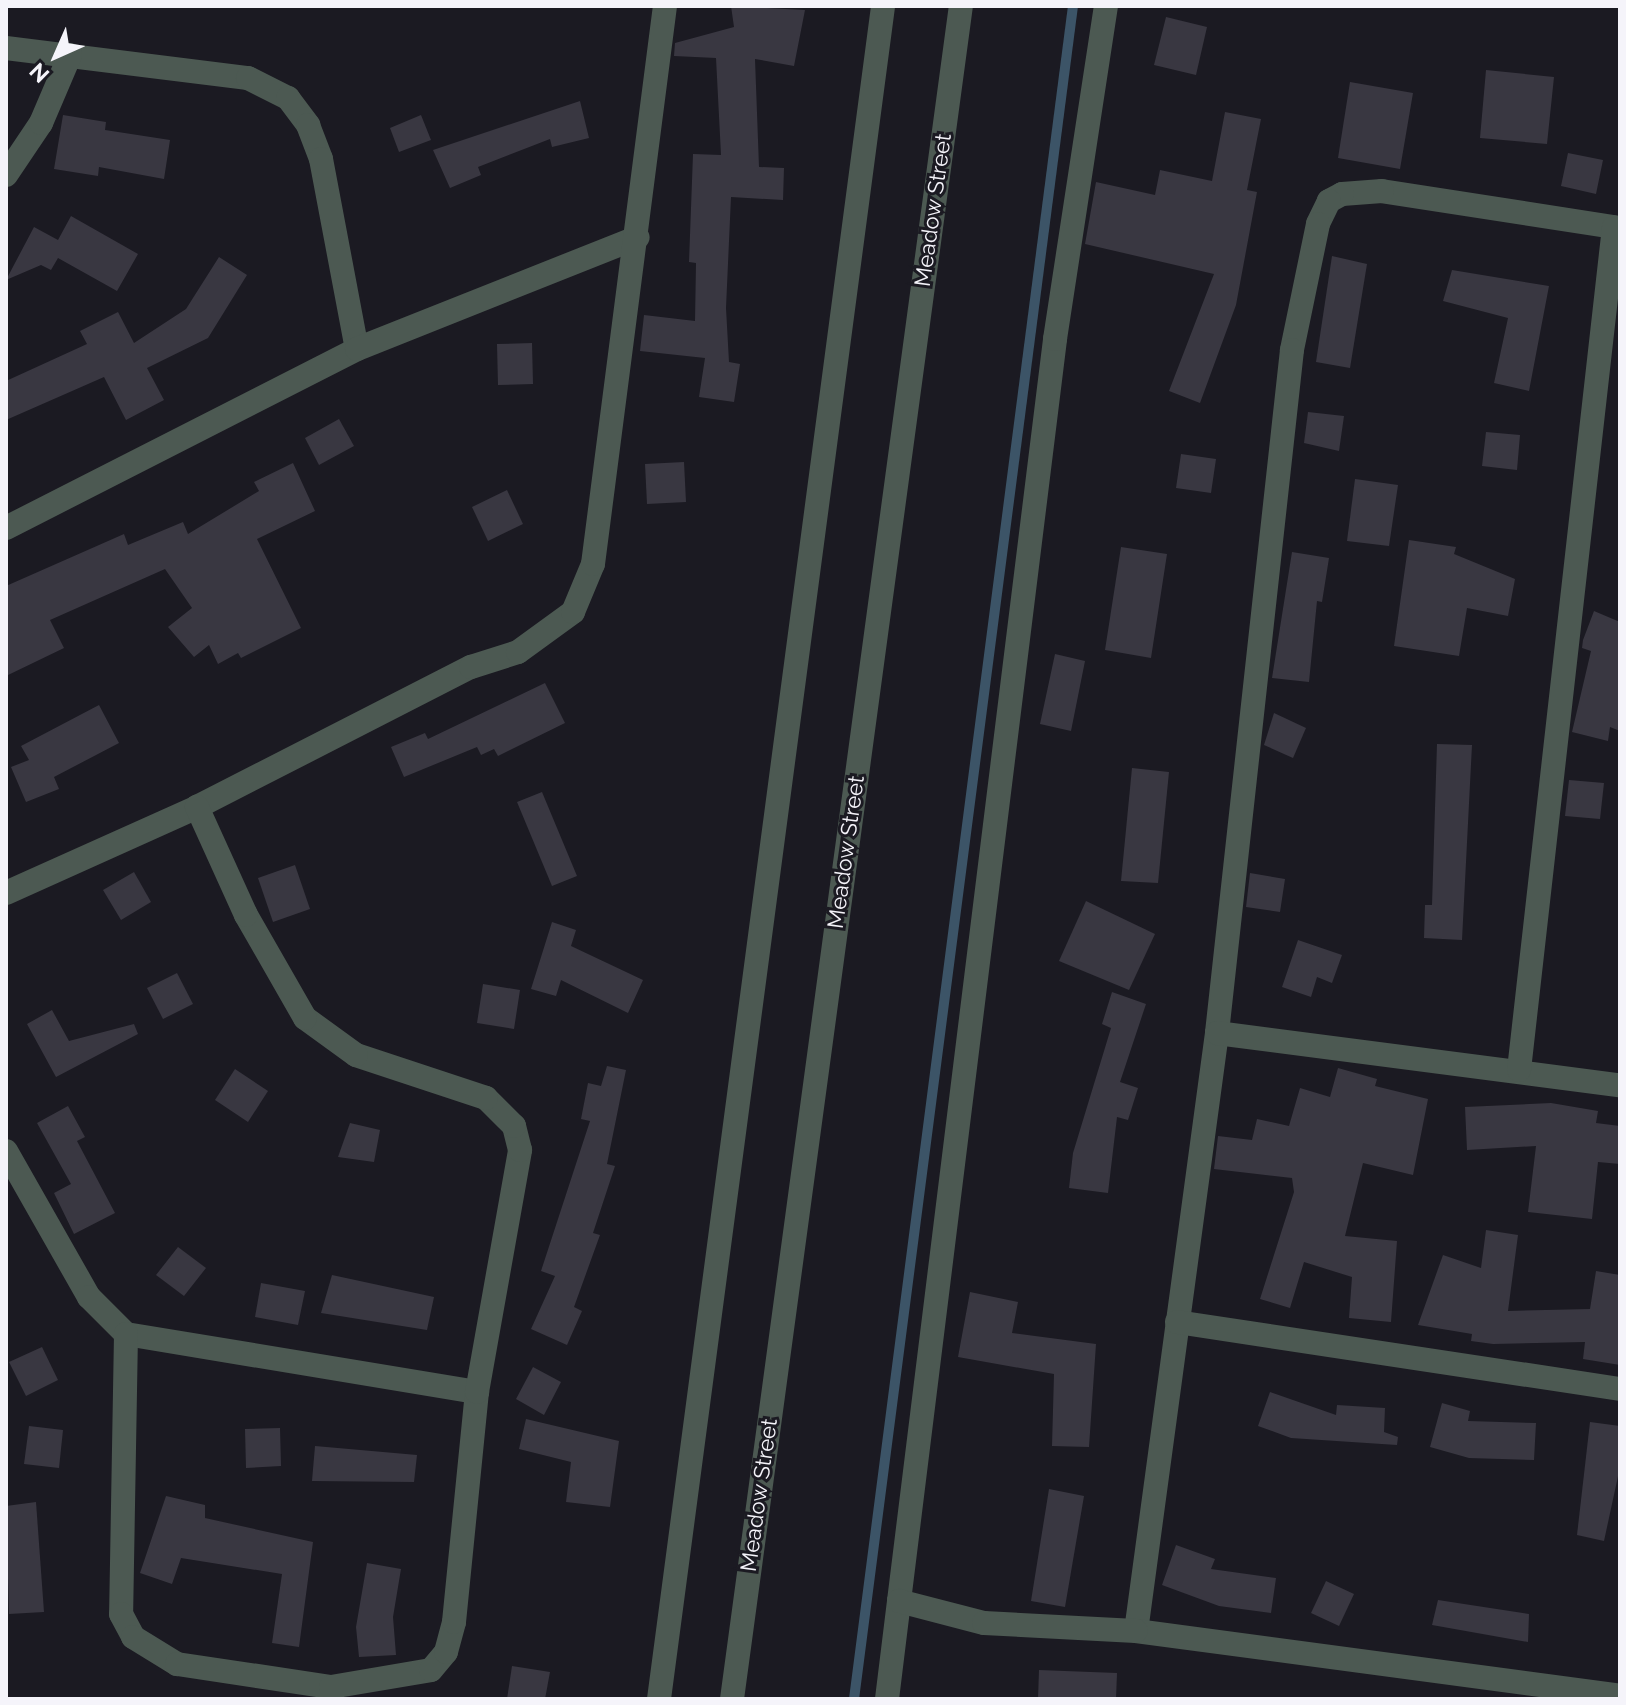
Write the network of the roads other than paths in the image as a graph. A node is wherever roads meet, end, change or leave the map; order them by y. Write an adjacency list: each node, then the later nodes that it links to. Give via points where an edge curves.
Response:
1 (665, 6): 9 (street)
2 (883, 6): 25 (street)
3 (961, 6): 26 (street, Meadow Street)
4 (1106, 6): 22 (street, via 1055,339)
5 (6, 48): 6 (street)
6 (70, 55): 7 (street, via 41,123); 10 (street, via 248,78 288,98 308,125 321,159)
7 (6, 175)
8 (1617, 228): 14 (street, via 1382,191 1329,201 1310,250 1292,350); 15 (street)
9 (638, 237): 10 (street); 12 (street, via 593,564 573,612 518,652 471,667)
10 (357, 349): 11 (street)
11 (6, 528)
12 (197, 807): 13 (street); 21 (street, via 246,915 305,1018 356,1055 486,1098 514,1126 520,1150)
13 (6, 893)
14 (1217, 1033): 15 (street); 18 (street)
15 (1519, 1070): 16 (street)
16 (1620, 1085)
17 (6, 1151): 19 (street, via 89,1297)
18 (1177, 1322): 20 (street); 23 (street)
19 (126, 1334): 21 (street); 21 (street, via 121,1614 148,1652 177,1664 331,1687 431,1670 446,1652 454,1622)
20 (1620, 1389)
21 (477, 1392)
22 (899, 1601): 23 (street, via 984,1623); 27 (street)
23 (1136, 1631): 24 (street)
24 (1620, 1696)
25 (659, 1699)
26 (732, 1699)
27 (887, 1699)

